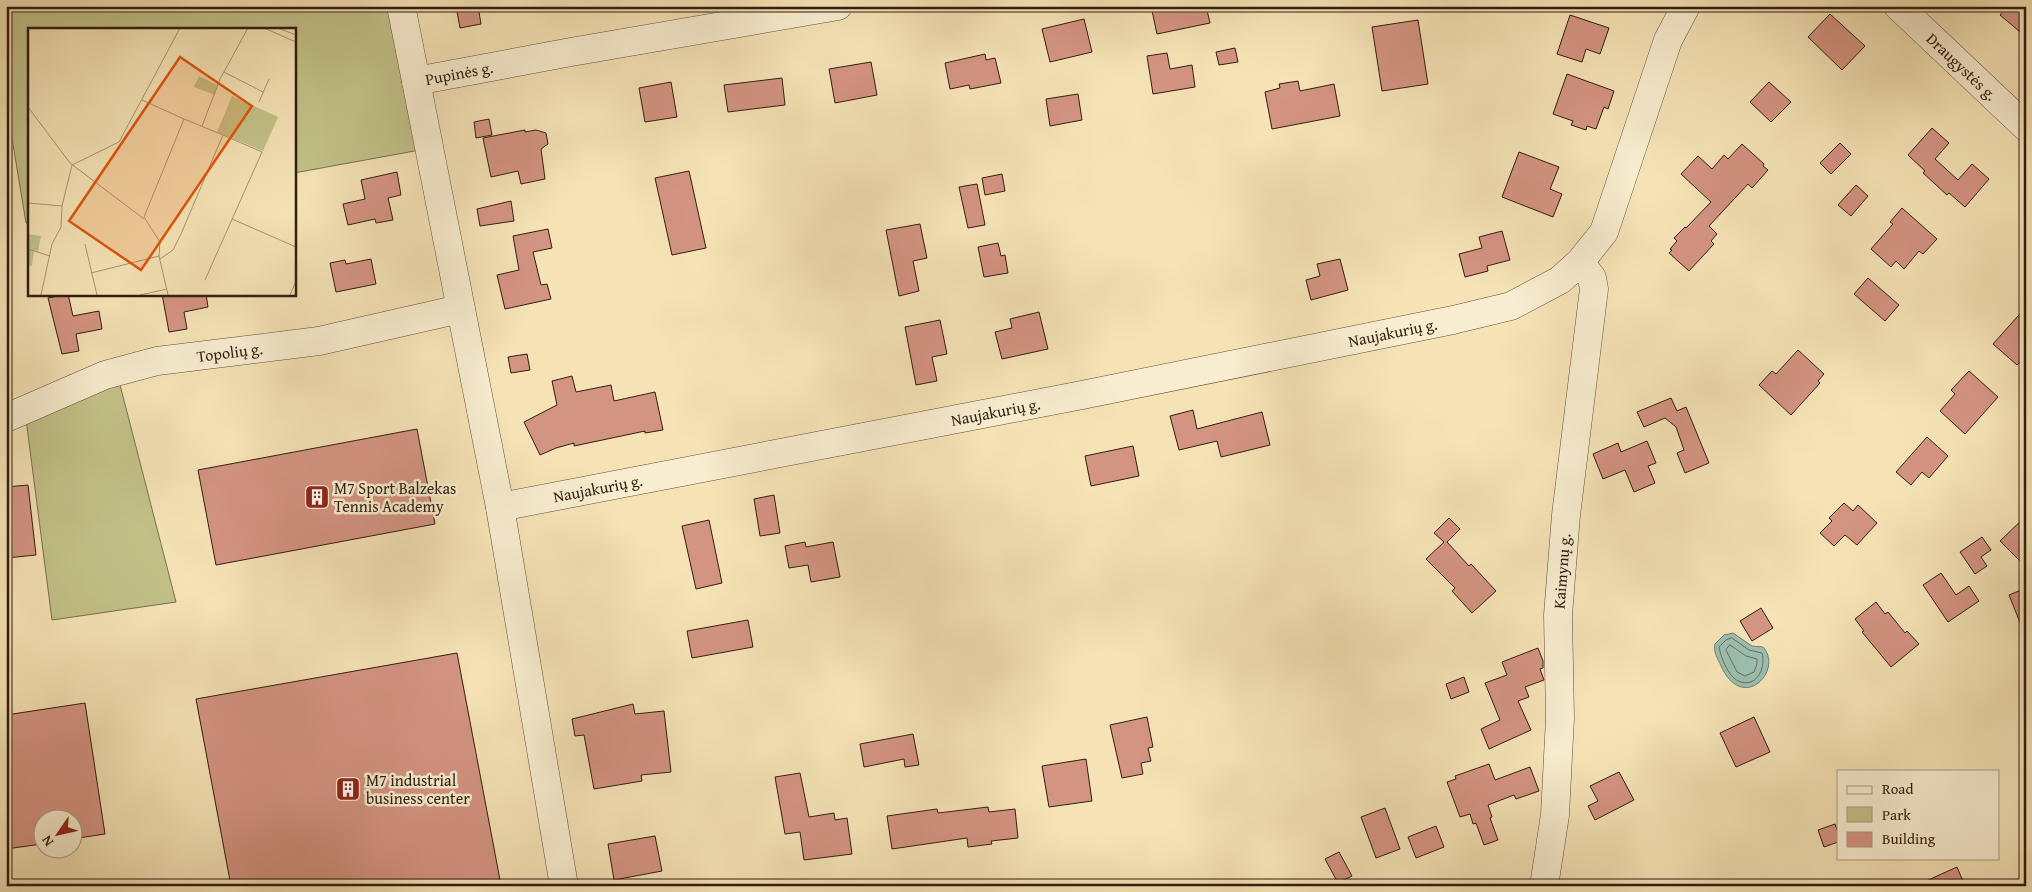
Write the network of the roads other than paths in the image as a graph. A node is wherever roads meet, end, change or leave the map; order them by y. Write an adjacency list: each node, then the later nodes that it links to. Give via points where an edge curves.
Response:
1 (401, 6): 5 (street)
2 (838, 6): 5 (street, Pupinės g.)
3 (1686, 6): 7 (street, Naujakurių g., via 1668,40 1604,232)
4 (1898, 6): 6 (street, Draugystės g.)
5 (416, 81): 8 (street, Pupinės g.)
6 (2026, 126)
7 (1580, 262): 10 (street, Naujakurių g., via 1560,280 1511,306 1454,320); 12 (street, Kaimynų g., via 1592,278 1594,290 1566,515 1558,615 1560,718 1555,815)
8 (460, 309): 9 (street, Topolių g., via 319,341 157,360 105,375); 10 (street, Pupinės g.)
9 (6, 418)
10 (500, 507): 11 (street)
11 (564, 886)
12 (1544, 886)

